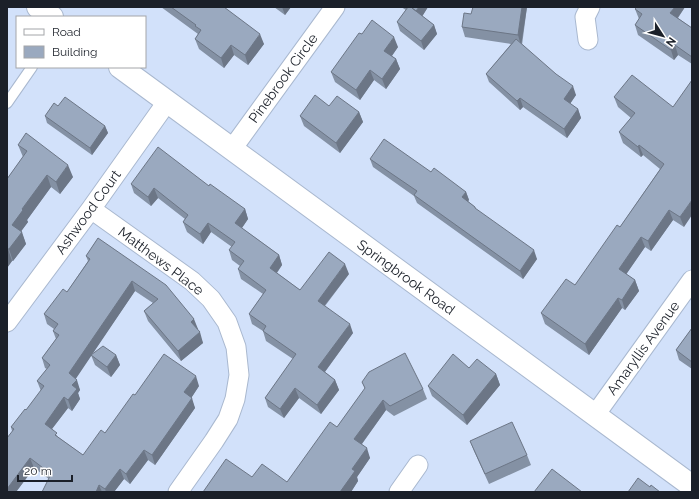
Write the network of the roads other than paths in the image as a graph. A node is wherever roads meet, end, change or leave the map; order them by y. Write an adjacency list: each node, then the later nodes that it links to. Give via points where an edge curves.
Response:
1 (38, 7): 4 (street)
2 (335, 7): 10 (street, Pinebrook Circle)
3 (590, 7): 5 (street, via 585,17)
4 (51, 16)
5 (588, 40)
6 (31, 68): 9 (lane)
7 (121, 68): 8 (street, Springbrook Road)
8 (167, 102): 10 (street, Springbrook Road); 11 (street, Ashwood Court)
9 (7, 103)
10 (232, 149): 14 (street, Springbrook Road)
11 (91, 209): 13 (street, Ashwood Court); 17 (street, Matthews Place, via 192,281 211,299 227,322 236,347 239,375 228,419)
12 (692, 280): 14 (street, Amaryllis Avenue)
13 (7, 322)
14 (594, 415): 16 (street, Springbrook Road)
15 (418, 465): 18 (street)
16 (692, 486)
17 (178, 492)
18 (399, 492)

